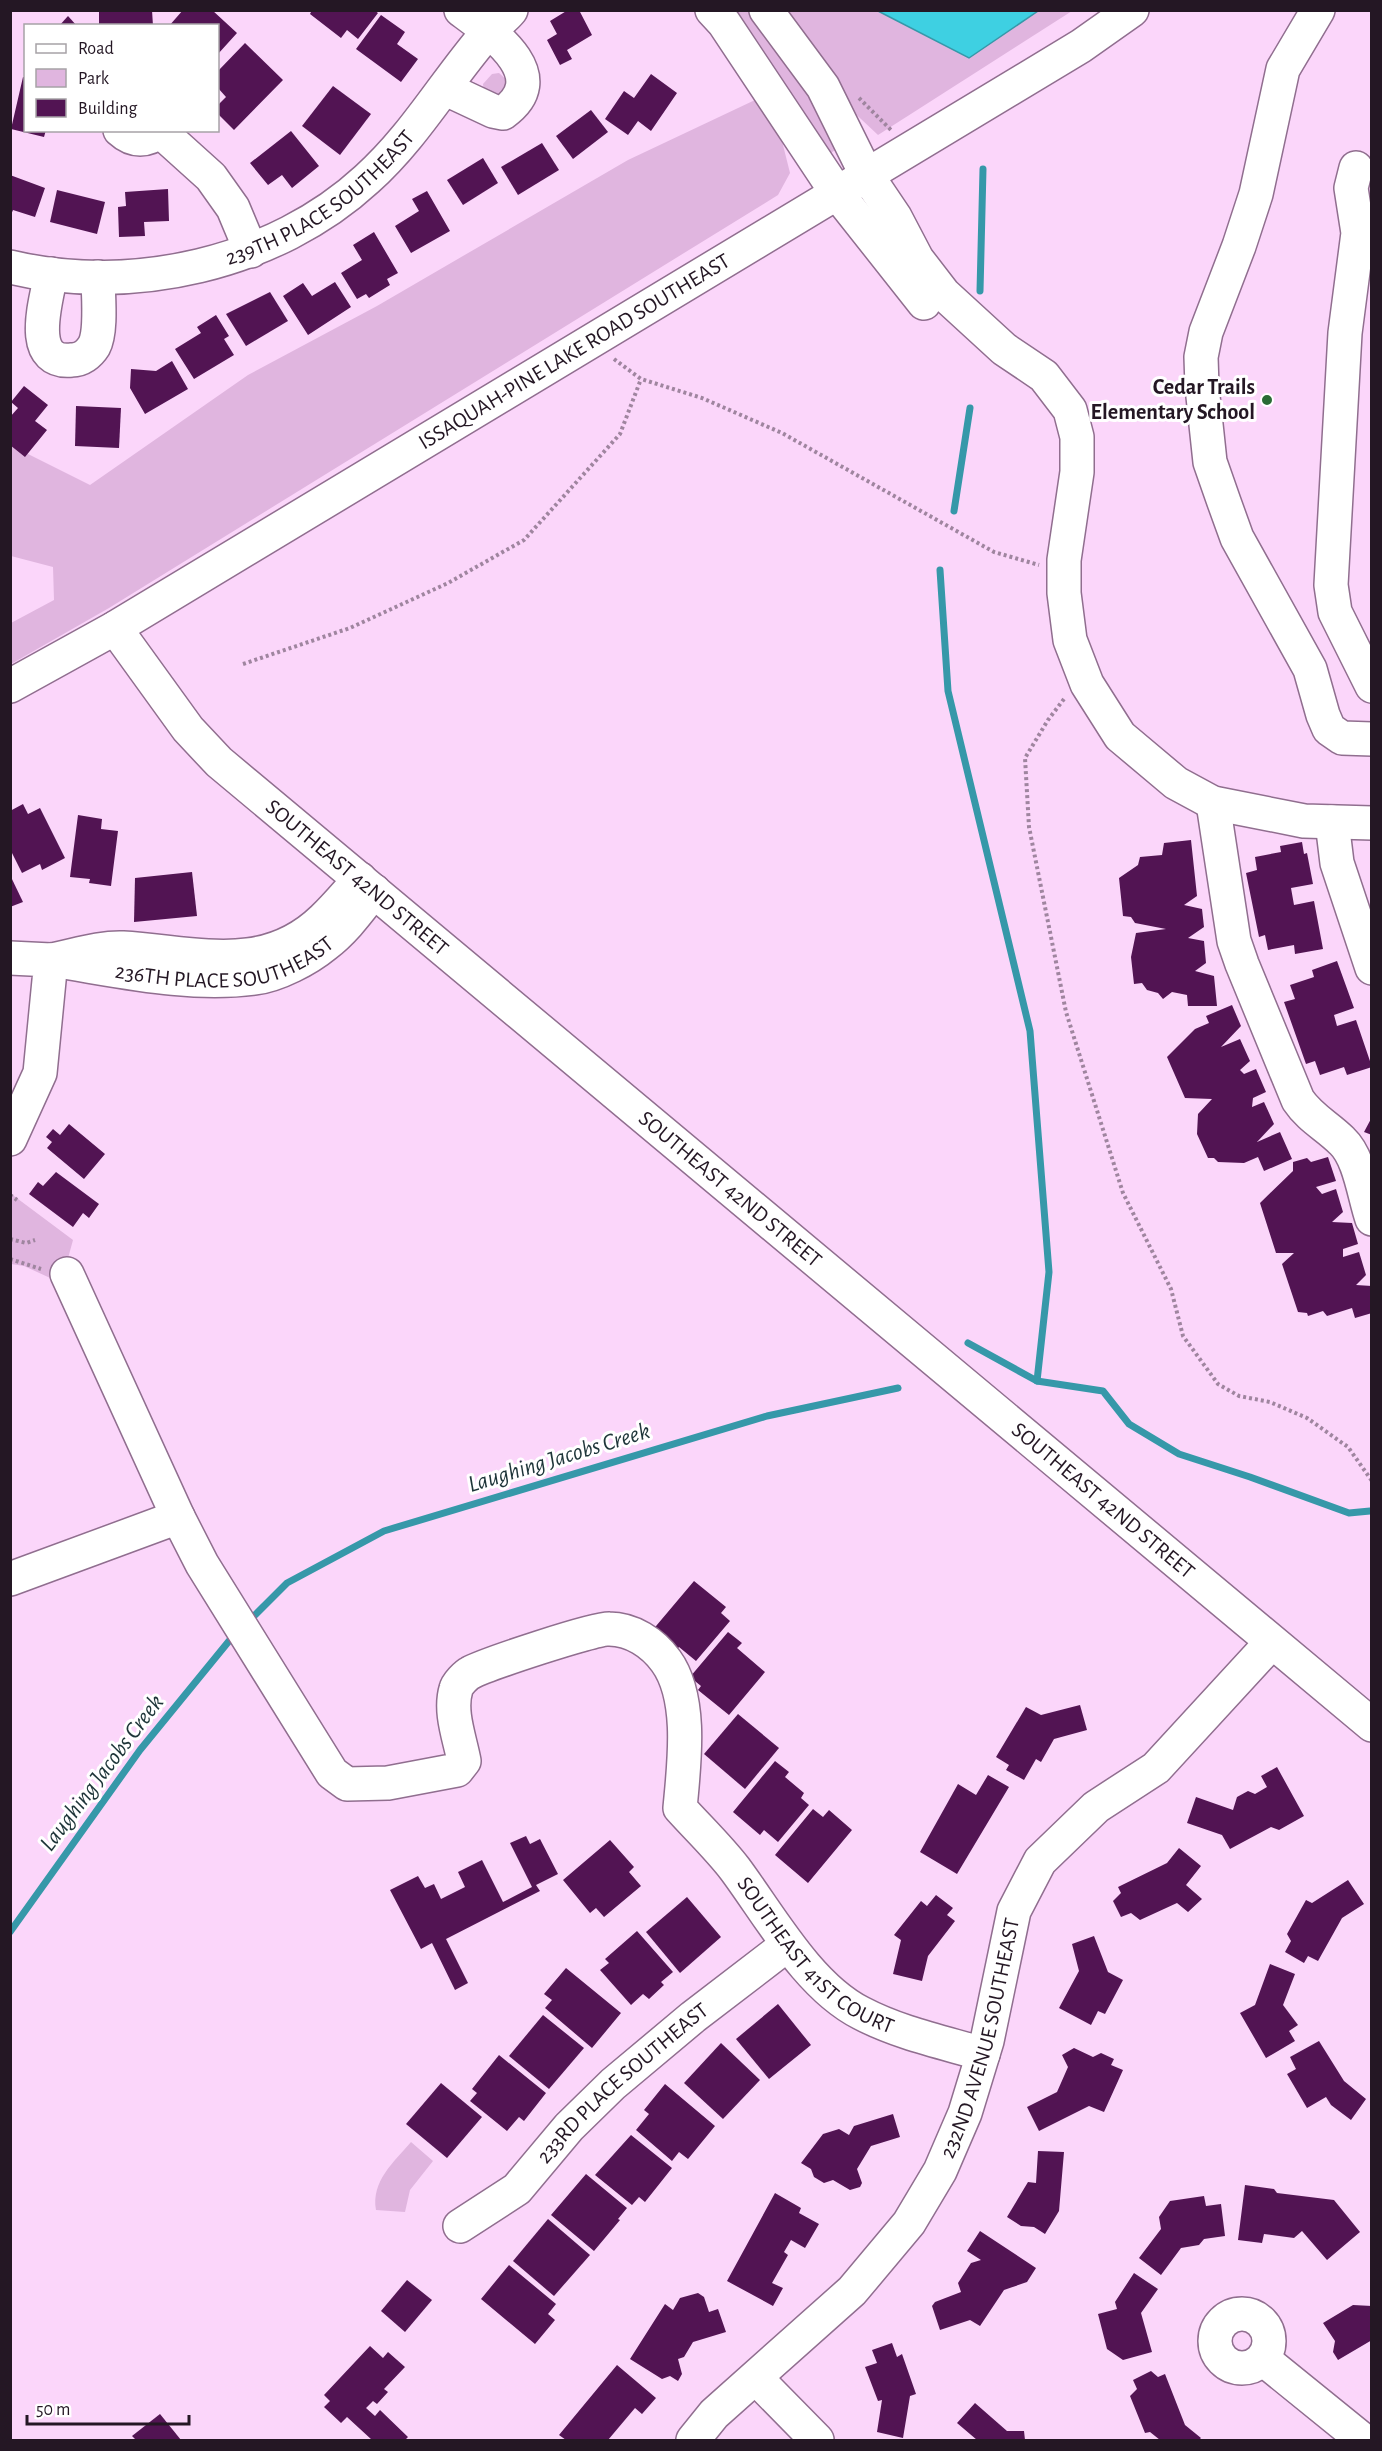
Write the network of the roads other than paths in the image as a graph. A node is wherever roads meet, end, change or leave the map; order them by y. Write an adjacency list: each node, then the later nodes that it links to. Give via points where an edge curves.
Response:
1 (461, 10): 6 (street)
2 (712, 10): 13 (street)
3 (766, 10): 12 (street, via 823,87)
4 (1132, 10): 12 (street, ISSAQUAH-PINE LAKE ROAD SOUTHEAST, via 1081,46)
5 (1318, 10): 22 (street, via 1283,69 1256,194 1206,332 1201,357 1202,387 1210,462 1224,502 1238,538 1310,669 1329,729 1342,738)
6 (498, 17): 7 (street, 239TH PLACE SOUTHEAST); 7 (street, via 504,42 523,78 523,88 510,108 503,113 493,111)
7 (446, 89): 16 (street, 239TH PLACE SOUTHEAST, via 369,179 297,229)
8 (123, 132): 9 (street, via 144,140)
9 (158, 132)
10 (161, 132): 16 (street, via 211,177 233,208)
11 (1356, 168): 15 (street, via 1351,188)
12 (866, 174): 13 (street, ISSAQUAH-PINE LAKE ROAD SOUTHEAST); 14 (street)
13 (837, 193): 14 (street); 19 (street, ISSAQUAH-PINE LAKE ROAD SOUTHEAST)
14 (881, 225): 23 (street, via 938,318 955,330 1004,349 1035,369 1054,386 1070,410 1075,424 1077,472 1064,560 1070,640 1087,684 1120,736 1176,783)
15 (1365, 229): 21 (street, via 1345,333 1331,585 1335,612)
16 (251, 251): 18 (street, 239TH PLACE SOUTHEAST, via 170,270)
17 (10, 267): 18 (street)
18 (74, 276): 18 (street, via 41,334 46,350 67,361 83,357 94,345)
19 (116, 628): 20 (street, ISSAQUAH-PINE LAKE ROAD SOUTHEAST); 26 (street, SOUTHEAST 42ND STREET, via 188,729 211,754)
20 (10, 686)
21 (1371, 686)
22 (1371, 739)
23 (1213, 803): 24 (street, via 1305,821); 31 (street, via 1234,941 1242,964 1298,1100 1306,1112 1343,1141 1352,1155)
24 (1332, 822): 25 (street); 29 (street, via 1337,864)
25 (1371, 823)
26 (367, 885): 28 (street, 236TH PLACE SOUTHEAST, via 341,931 323,947 258,978 152,976); 35 (street, SOUTHEAST 42ND STREET)
27 (10, 958): 28 (street, 236TH PLACE SOUTHEAST)
28 (51, 960): 30 (street, via 40,1073)
29 (1371, 968)
30 (10, 1139)
31 (1371, 1219)
32 (68, 1274): 33 (street)
33 (178, 1517): 34 (street); 37 (street, SOUTHEAST 41ST COURT, via 202,1564 332,1773 347,1784 388,1784 458,1770 464,1761 454,1709 456,1688 470,1673 608,1628 644,1638 667,1662 682,1694 685,1758 680,1808 734,1868)
34 (10, 1579)
35 (1271, 1643): 36 (street, SOUTHEAST 42ND STREET); 38 (street, 232ND AVENUE SOUTHEAST, via 1156,1768 1096,1807 1040,1861 1014,1911)
36 (1371, 1725)
37 (787, 1945): 38 (street, SOUTHEAST 41ST COURT, via 837,1997 860,2013 898,2029); 39 (street, 233RD PLACE SOUTHEAST, via 613,2084 569,2127 516,2189)
38 (983, 2054): 41 (street, 232ND AVENUE SOUTHEAST, via 953,2142 909,2223 852,2291)
39 (460, 2226)
40 (1263, 2359): 44 (street)
41 (756, 2378): 42 (street, 232ND AVENUE SOUTHEAST, via 714,2414); 43 (street)
42 (693, 2440)
43 (817, 2440)
44 (1363, 2440)

